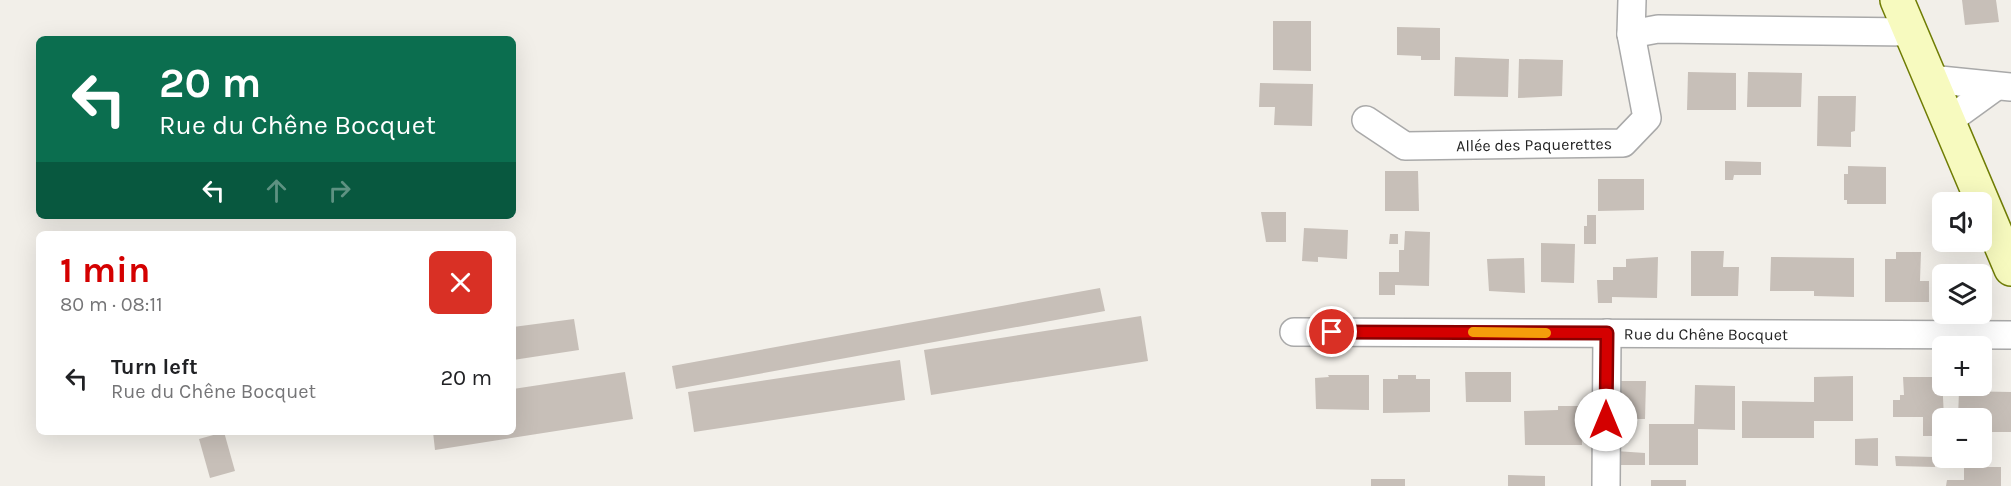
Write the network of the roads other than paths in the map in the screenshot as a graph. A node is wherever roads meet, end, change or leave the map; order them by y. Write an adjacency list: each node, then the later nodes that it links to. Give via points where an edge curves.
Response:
1 (1632, 0): 4 (street, Allée des Paquerettes)
2 (1896, 0): 3 (street)
3 (1910, 32): 4 (street, via 1658,29); 5 (street)
4 (1631, 34): 7 (street, Allée des Paquerettes, via 1647,118 1623,143 1405,146)
5 (1930, 79): 6 (street); 8 (street)
6 (2003, 87): 8 (street)
7 (1366, 120)
8 (1948, 121): 9 (street)
9 (2011, 269)
10 (1294, 332): 11 (street, Rue du Chêne Bocquet)
11 (1607, 333): 12 (street, Rue du Chêne Bocquet); 13 (street)
12 (2011, 335)
13 (1606, 486)

